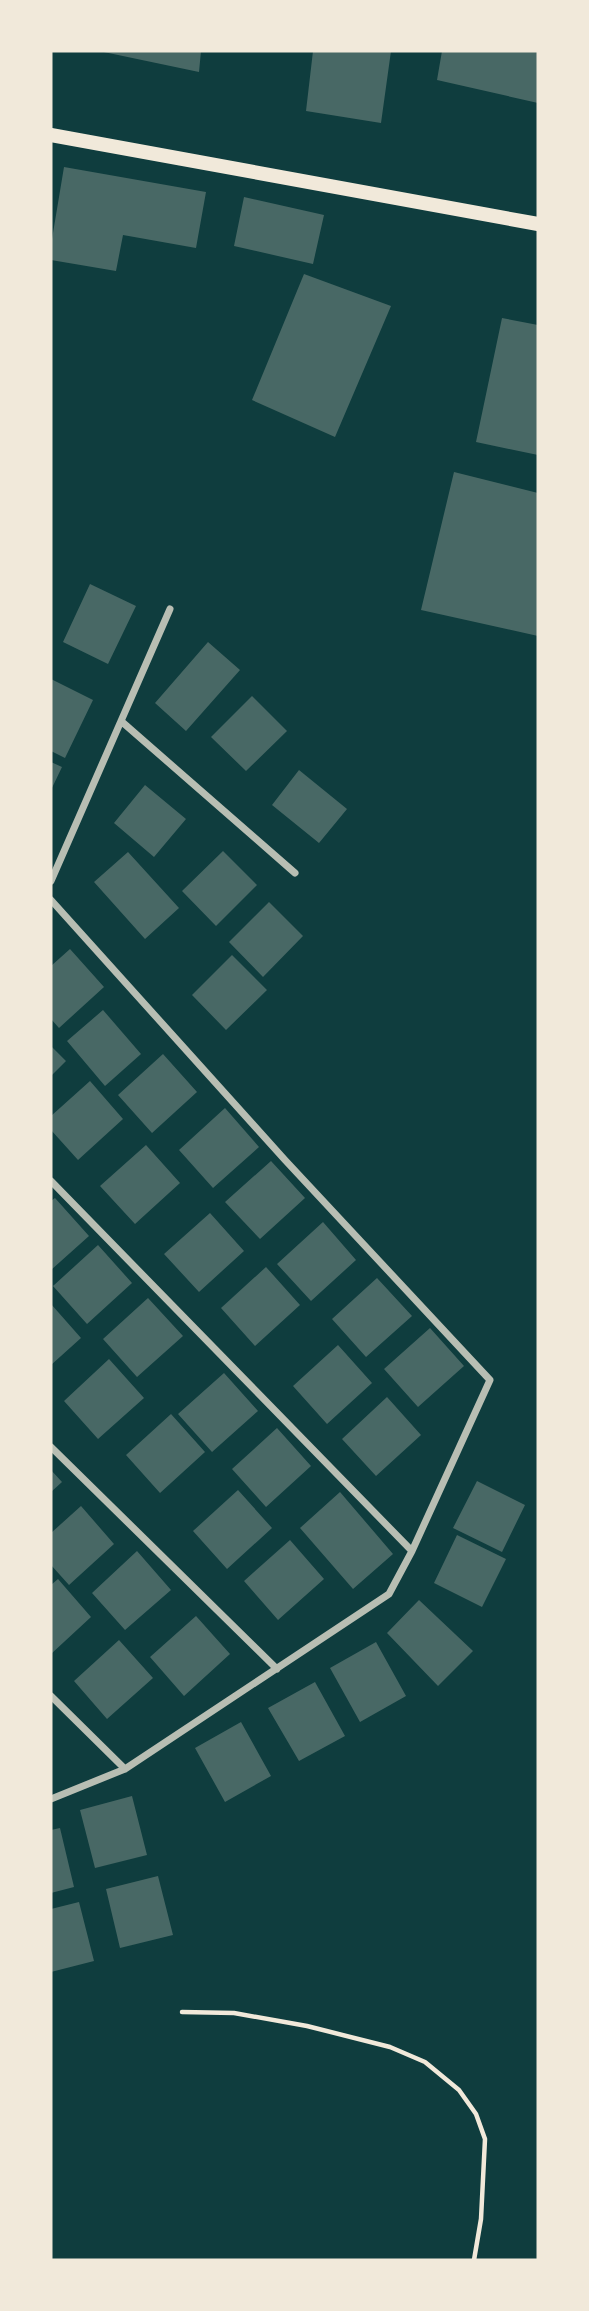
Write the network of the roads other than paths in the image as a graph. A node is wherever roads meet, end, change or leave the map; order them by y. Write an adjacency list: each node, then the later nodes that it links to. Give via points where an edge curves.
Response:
1 (51, 135): 2 (main road)
2 (538, 224)
3 (170, 609): 4 (street)
4 (121, 721): 5 (street); 6 (street)
5 (295, 873)
6 (51, 881)
7 (51, 900): 10 (street, via 490,1380)
8 (51, 1181): 10 (street)
9 (51, 1447): 11 (street)
10 (412, 1550): 11 (street, via 389,1594)
11 (277, 1669): 13 (street)
12 (51, 1696): 13 (street)
13 (125, 1769): 14 (street)
14 (51, 1799)

